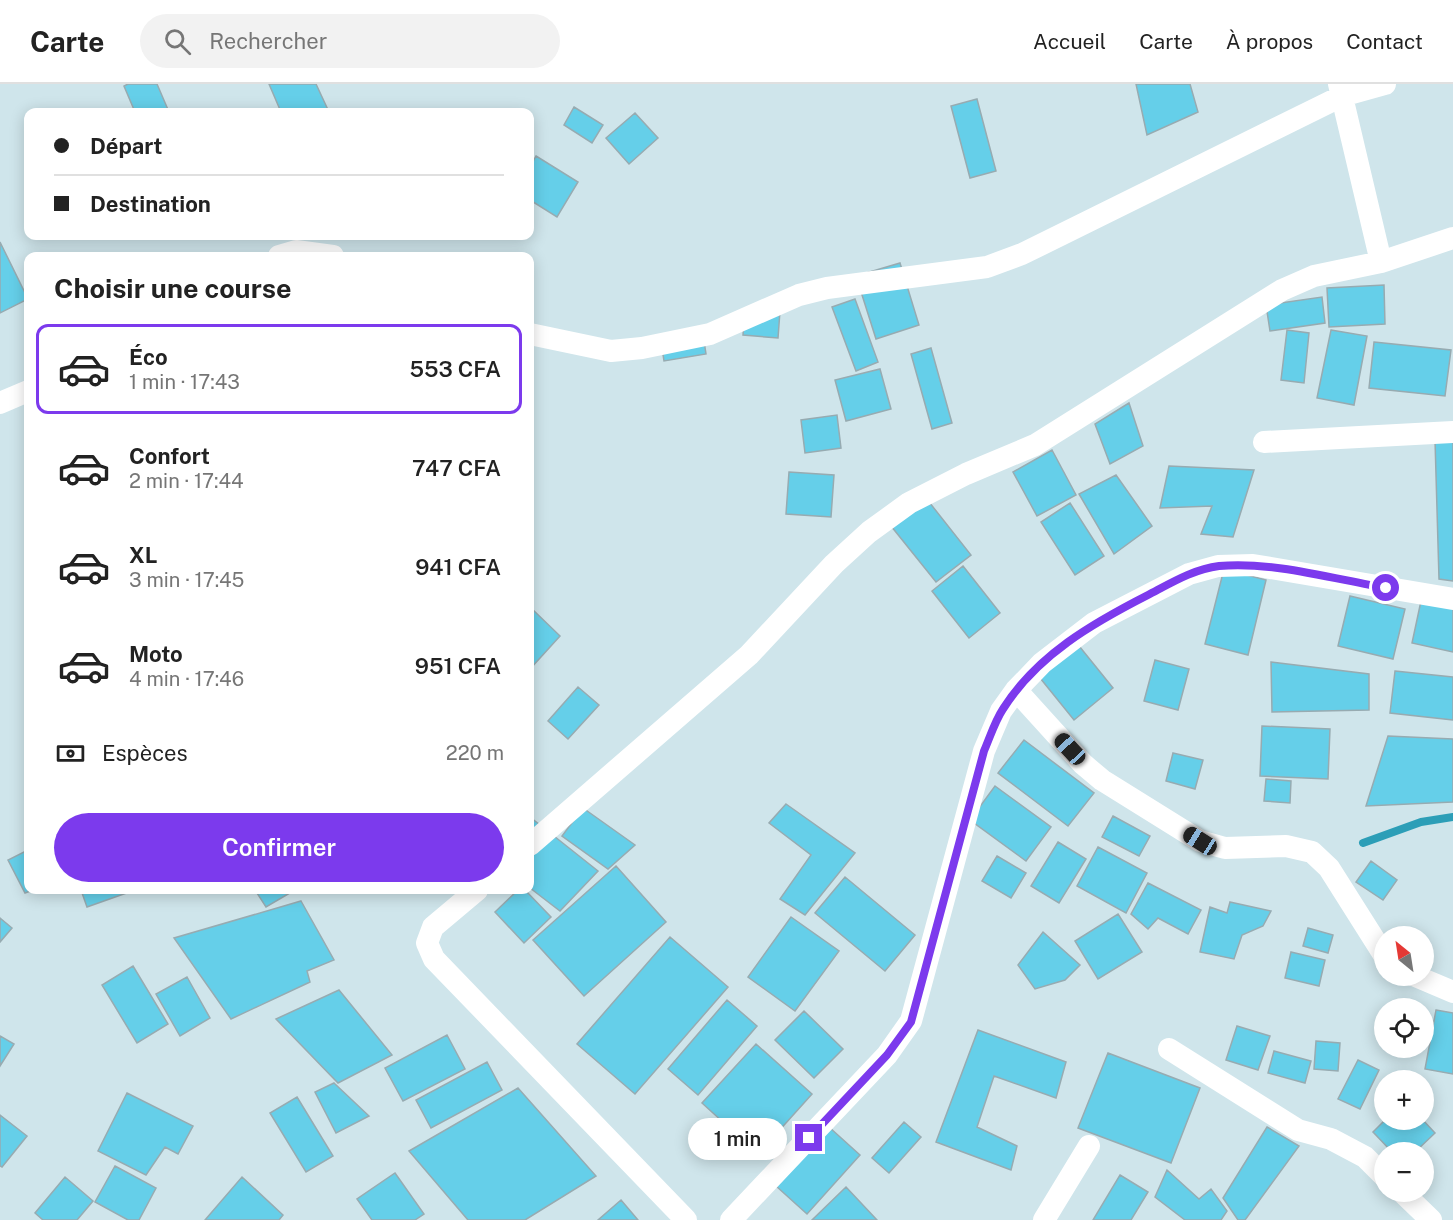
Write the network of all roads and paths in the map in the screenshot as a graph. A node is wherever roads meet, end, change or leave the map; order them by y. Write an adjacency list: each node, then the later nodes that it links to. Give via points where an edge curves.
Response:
1 (1384, 84): 2 (street)
2 (1340, 90): 4 (street); 5 (street, via 1022,254 987,267 826,288 710,334 642,348 611,351)
3 (1453, 238): 4 (street)
4 (1381, 262): 12 (street, via 1314,276 1282,290 1035,446 909,503 834,564 726,676)
5 (534, 335)
6 (24, 393): 7 (street)
7 (0, 403)
8 (1453, 432): 9 (street)
9 (1264, 442)
10 (1453, 599): 11 (street, via 1253,565 1218,566 1189,574 1094,623 1042,663)
11 (1016, 690): 14 (street, via 1102,780 1200,841 1225,848 1286,846 1312,852 1329,868); 22 (street, via 1001,711 984,751 911,1022 887,1055)
12 (534, 842)
13 (472, 894): 21 (street, via 433,927 427,943 434,959)
14 (1374, 940)
15 (1434, 984): 16 (street)
16 (1453, 992)
17 (1169, 1049): 19 (street, via 1298,1130 1331,1139)
18 (1089, 1146): 23 (street)
19 (1374, 1166)
20 (1412, 1202): 24 (street)
21 (686, 1220)
22 (731, 1220)
23 (1044, 1220)
24 (1431, 1220)

